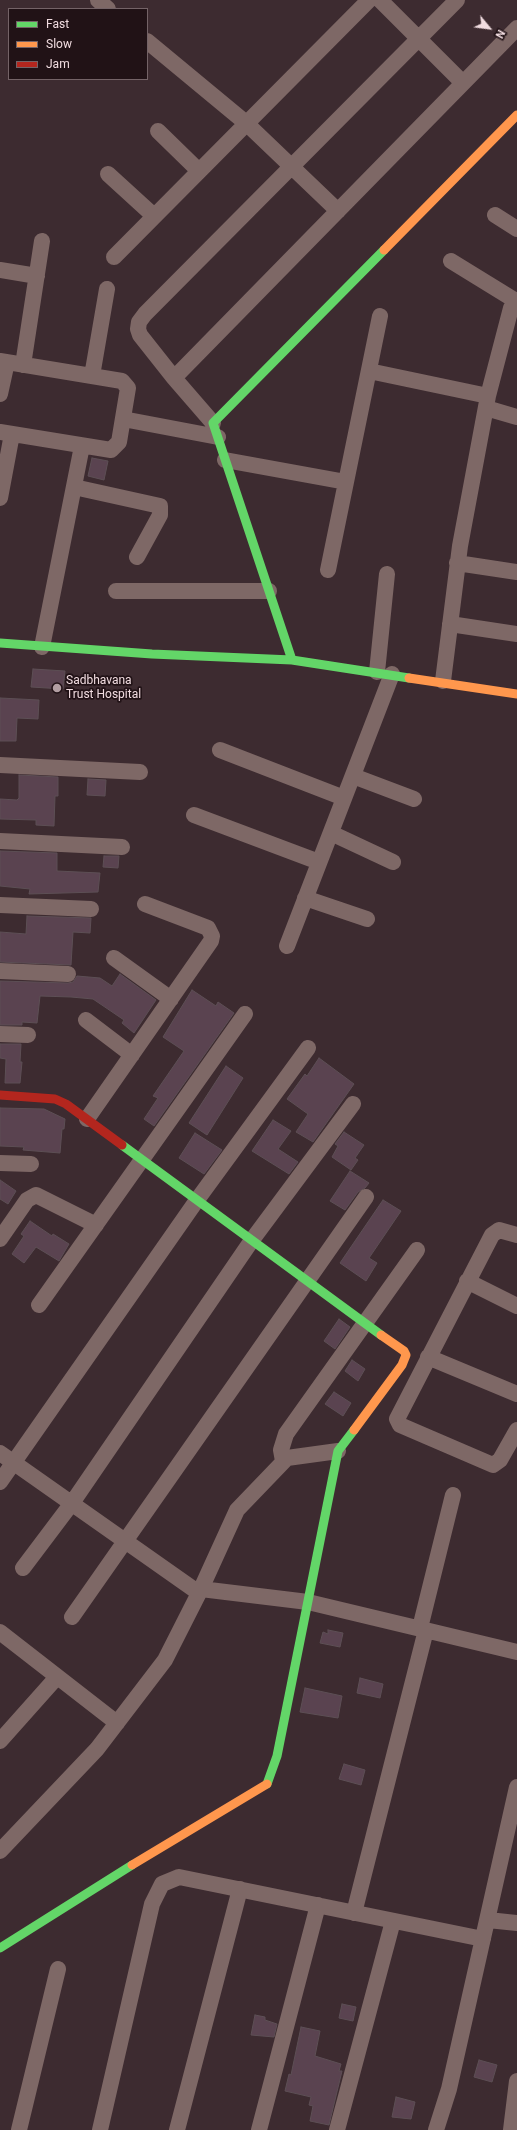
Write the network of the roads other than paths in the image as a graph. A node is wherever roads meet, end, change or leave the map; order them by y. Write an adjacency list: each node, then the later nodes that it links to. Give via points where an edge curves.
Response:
1 (98, 0): 4 (street)
2 (371, 0): 6 (street); 10 (street)
3 (457, 0): 6 (street)
4 (107, 8)
5 (517, 28): 8 (street)
6 (420, 38): 8 (street); 12 (street)
7 (148, 42): 10 (street)
8 (463, 84): 15 (street)
9 (517, 115): 36 (street)
10 (246, 124): 12 (street); 13 (street)
11 (158, 131): 13 (street)
12 (291, 167): 15 (street); 31 (street, via 145,314 140,322 140,335)
13 (199, 171): 17 (street)
14 (108, 174): 17 (street)
15 (338, 211): 31 (street)
16 (495, 215): 18 (street)
17 (154, 216): 20 (street)
18 (517, 230)
19 (42, 240): 23 (street)
20 (114, 257)
21 (451, 261): 25 (street)
22 (0, 270): 23 (street)
23 (36, 276): 28 (street)
24 (107, 289): 30 (street)
25 (516, 304): 33 (street)
26 (380, 316): 29 (street)
27 (3, 361): 28 (street); 32 (street)
28 (23, 365): 30 (street)
29 (369, 371): 33 (street); 40 (street)
30 (92, 376): 35 (street, via 126,383 128,388)
31 (174, 378): 36 (street)
32 (0, 394)
33 (487, 402): 34 (street); 44 (street)
34 (517, 417)
35 (123, 419): 36 (street); 38 (street, via 119,442 111,450)
36 (215, 430): 39 (street)
37 (6, 433): 38 (street); 42 (street)
38 (82, 446): 41 (street)
39 (225, 460): 40 (street); 49 (street)
40 (346, 482): 45 (street)
41 (74, 487): 43 (street, via 160,506 160,515); 53 (street)
42 (0, 498)
43 (137, 557)
44 (458, 563): 46 (street); 50 (street)
45 (328, 570)
46 (517, 572)
47 (387, 574): 55 (street)
48 (116, 591): 49 (street)
49 (269, 591): 54 (street)
50 (450, 624): 51 (street); 56 (street)
51 (517, 634)
52 (0, 643): 53 (street)
53 (42, 647): 54 (street)
54 (292, 660): 55 (street)
55 (385, 673): 56 (street); 61 (street)
56 (443, 681): 57 (street)
57 (517, 694)
58 (220, 750): 62 (street)
59 (0, 765): 60 (street)
60 (140, 772)
61 (353, 776): 62 (street); 63 (street)
62 (344, 798): 65 (street)
63 (414, 799)
64 (194, 815): 68 (street)
65 (331, 833): 68 (street); 69 (street)
66 (0, 841): 67 (street)
67 (122, 847)
68 (319, 862): 70 (street)
69 (393, 862)
70 (305, 898): 74 (street); 75 (street)
71 (145, 904): 79 (street, via 208,928 211,932 211,942)
72 (0, 905): 73 (street)
73 (91, 909)
74 (367, 919)
75 (287, 946)
76 (114, 958): 79 (street)
77 (0, 971): 78 (street)
78 (68, 974)
79 (171, 999): 85 (street)
80 (245, 1014): 89 (street)
81 (86, 1020): 85 (street)
82 (0, 1034): 83 (street)
83 (28, 1035)
84 (308, 1048): 93 (street)
85 (132, 1055): 88 (street)
86 (0, 1095): 88 (street, via 56,1099)
87 (353, 1104): 97 (street)
88 (87, 1119): 89 (street)
89 (142, 1160): 93 (street); 94 (street)
90 (0, 1163): 91 (street)
91 (31, 1164)
92 (366, 1197): 99 (street)
93 (197, 1200): 97 (street); 110 (street)
94 (96, 1225): 96 (street, via 36,1195 27,1200); 101 (street)
95 (517, 1235): 100 (street, via 504,1230 495,1232)
96 (0, 1239)
97 (252, 1240): 99 (street); 113 (street)
98 (416, 1250): 103 (street)
99 (308, 1281): 103 (street); 114 (street)
100 (467, 1281): 102 (street); 104 (street)
101 (39, 1305)
102 (517, 1306)
103 (365, 1323): 107 (street, via 404,1351 405,1360); 109 (street, via 286,1434 281,1450)
104 (428, 1357): 105 (street); 106 (street, via 397,1416 400,1425 494,1465 500,1460)
105 (517, 1394)
106 (517, 1430)
107 (338, 1451): 109 (street, via 287,1458); 117 (street)
108 (0, 1453): 110 (street)
109 (283, 1461): 116 (street, via 237,1510)
110 (14, 1463): 111 (street); 113 (street)
111 (0, 1482)
112 (454, 1495): 119 (street)
113 (72, 1503): 114 (street); 115 (street)
114 (126, 1542): 116 (street); 118 (street)
115 (23, 1568)
116 (200, 1591): 117 (street); 123 (street, via 165,1660)
117 (308, 1602): 119 (street); 134 (street, via 277,1756 267,1784 168,1842)
118 (72, 1617)
119 (423, 1629): 121 (street); 129 (street)
120 (0, 1632): 122 (street)
121 (517, 1652)
122 (57, 1676): 123 (street); 124 (street)
123 (117, 1723): 126 (street, via 97,1749)
124 (0, 1741)
125 (517, 1787): 131 (street)
126 (0, 1851)
127 (240, 1889): 128 (street); 138 (street, via 180,1876 162,1884 152,1904); 139 (street)
128 (318, 1905): 129 (street); 140 (street)
129 (354, 1913): 130 (street)
130 (392, 1920): 133 (street); 141 (street)
131 (488, 1920): 132 (street); 133 (street)
132 (517, 1923)
133 (483, 1940): 142 (street, via 450,2089)
134 (0, 1948)
135 (58, 1969): 137 (street)
136 (517, 2081): 143 (street)
137 (19, 2130)
138 (100, 2130)
139 (177, 2130)
140 (259, 2130)
141 (338, 2130)
142 (436, 2130)
143 (511, 2130)

